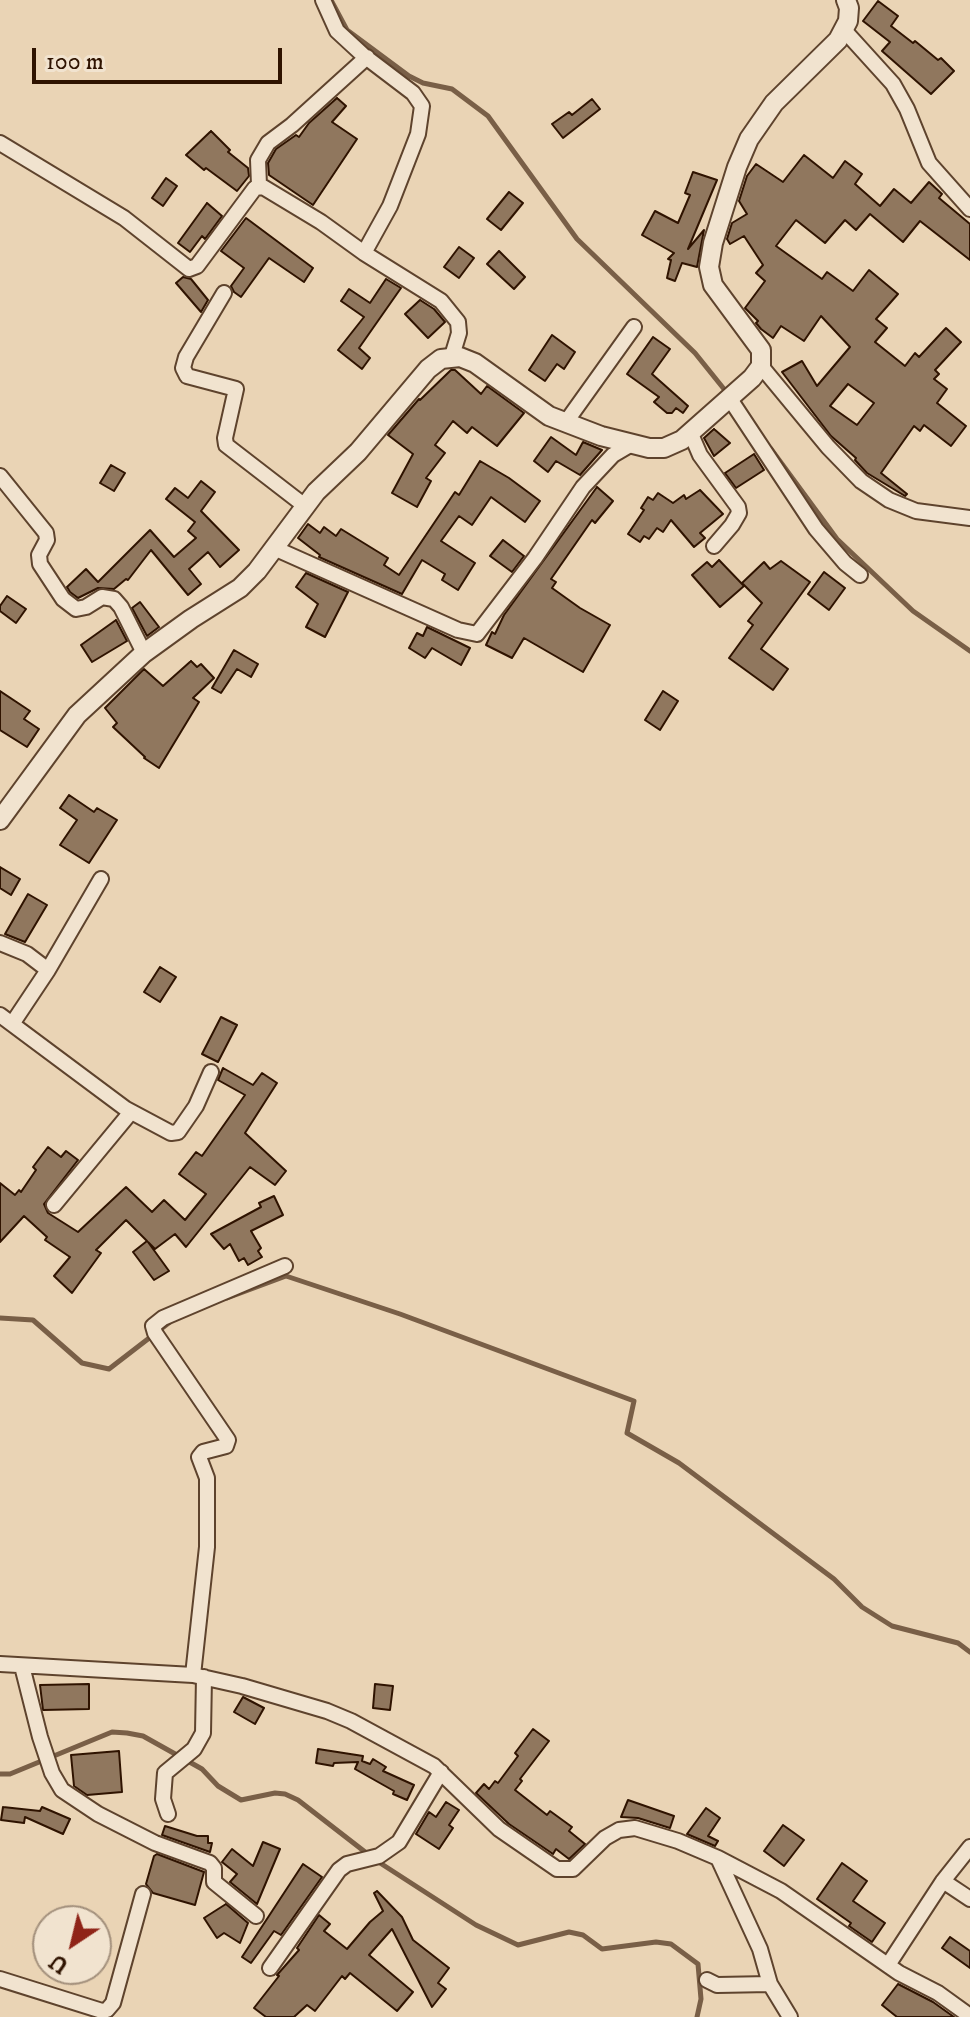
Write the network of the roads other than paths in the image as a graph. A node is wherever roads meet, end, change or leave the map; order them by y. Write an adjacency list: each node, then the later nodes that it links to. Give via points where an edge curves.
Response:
1 (323, 0): 4 (street, via 337,31)
2 (846, 0): 3 (street, via 850,13)
3 (844, 30): 7 (street, via 893,84 929,163); 12 (street, via 774,103 749,139 713,243 713,285 758,344)
4 (367, 57): 6 (street, via 268,143 258,160); 8 (street, via 413,93 423,112 390,206)
5 (0, 143): 6 (street, via 124,218 189,269 197,266)
6 (259, 185): 8 (street)
7 (970, 209)
8 (364, 253): 11 (street, via 453,314 459,333)
9 (224, 293): 18 (street, via 183,368 187,376 236,389 226,445)
10 (634, 327): 14 (street)
11 (452, 356): 14 (street, via 475,363 542,412); 18 (street, via 433,365)
12 (761, 366): 13 (street); 19 (street, via 861,481 904,506)
13 (730, 399): 15 (street); 22 (street, via 816,529)
14 (566, 422): 16 (street)
15 (691, 434): 16 (street, via 664,448); 20 (street, via 738,507 732,525)
16 (630, 445): 21 (street, via 583,487 477,634)
17 (0, 476): 23 (street, via 46,533 40,564 63,599 76,609 102,597 114,599)
18 (305, 506): 21 (street)
19 (970, 518)
20 (714, 546)
21 (274, 548): 23 (street, via 230,596)
22 (860, 575)
23 (144, 653): 24 (street, via 77,715)
24 (0, 820)
25 (101, 879): 27 (street)
26 (0, 943): 27 (street)
27 (48, 970): 28 (street)
28 (6, 1019): 30 (street)
29 (211, 1072): 30 (street, via 178,1132)
30 (131, 1112): 31 (street)
31 (54, 1205)
32 (285, 1266): 35 (street, via 153,1326 228,1440 226,1446 199,1457 207,1478 207,1547)
33 (0, 1664): 34 (street)
34 (22, 1666): 35 (street); 43 (street, via 40,1737 62,1790 155,1843 210,1863 214,1882)
35 (198, 1676): 36 (street, via 339,1716); 37 (street, via 203,1733 194,1749 165,1773)
36 (441, 1772): 39 (street, via 499,1829 557,1869 573,1869 605,1838 626,1829 660,1835); 45 (street, via 399,1842 379,1856 339,1870)
37 (168, 1814)
38 (970, 1847): 40 (street)
39 (718, 1858): 44 (street, via 781,1891); 48 (street, via 760,1949)
40 (943, 1881): 42 (street); 44 (street)
41 (143, 1894): 46 (street, via 107,2010)
42 (970, 1899)
43 (256, 1916)
44 (888, 1965): 49 (street)
45 (270, 1968)
46 (0, 1979)
47 (707, 1980): 48 (street, via 717,1985)
48 (770, 1984): 50 (street)
49 (970, 2016)
50 (790, 2017)

